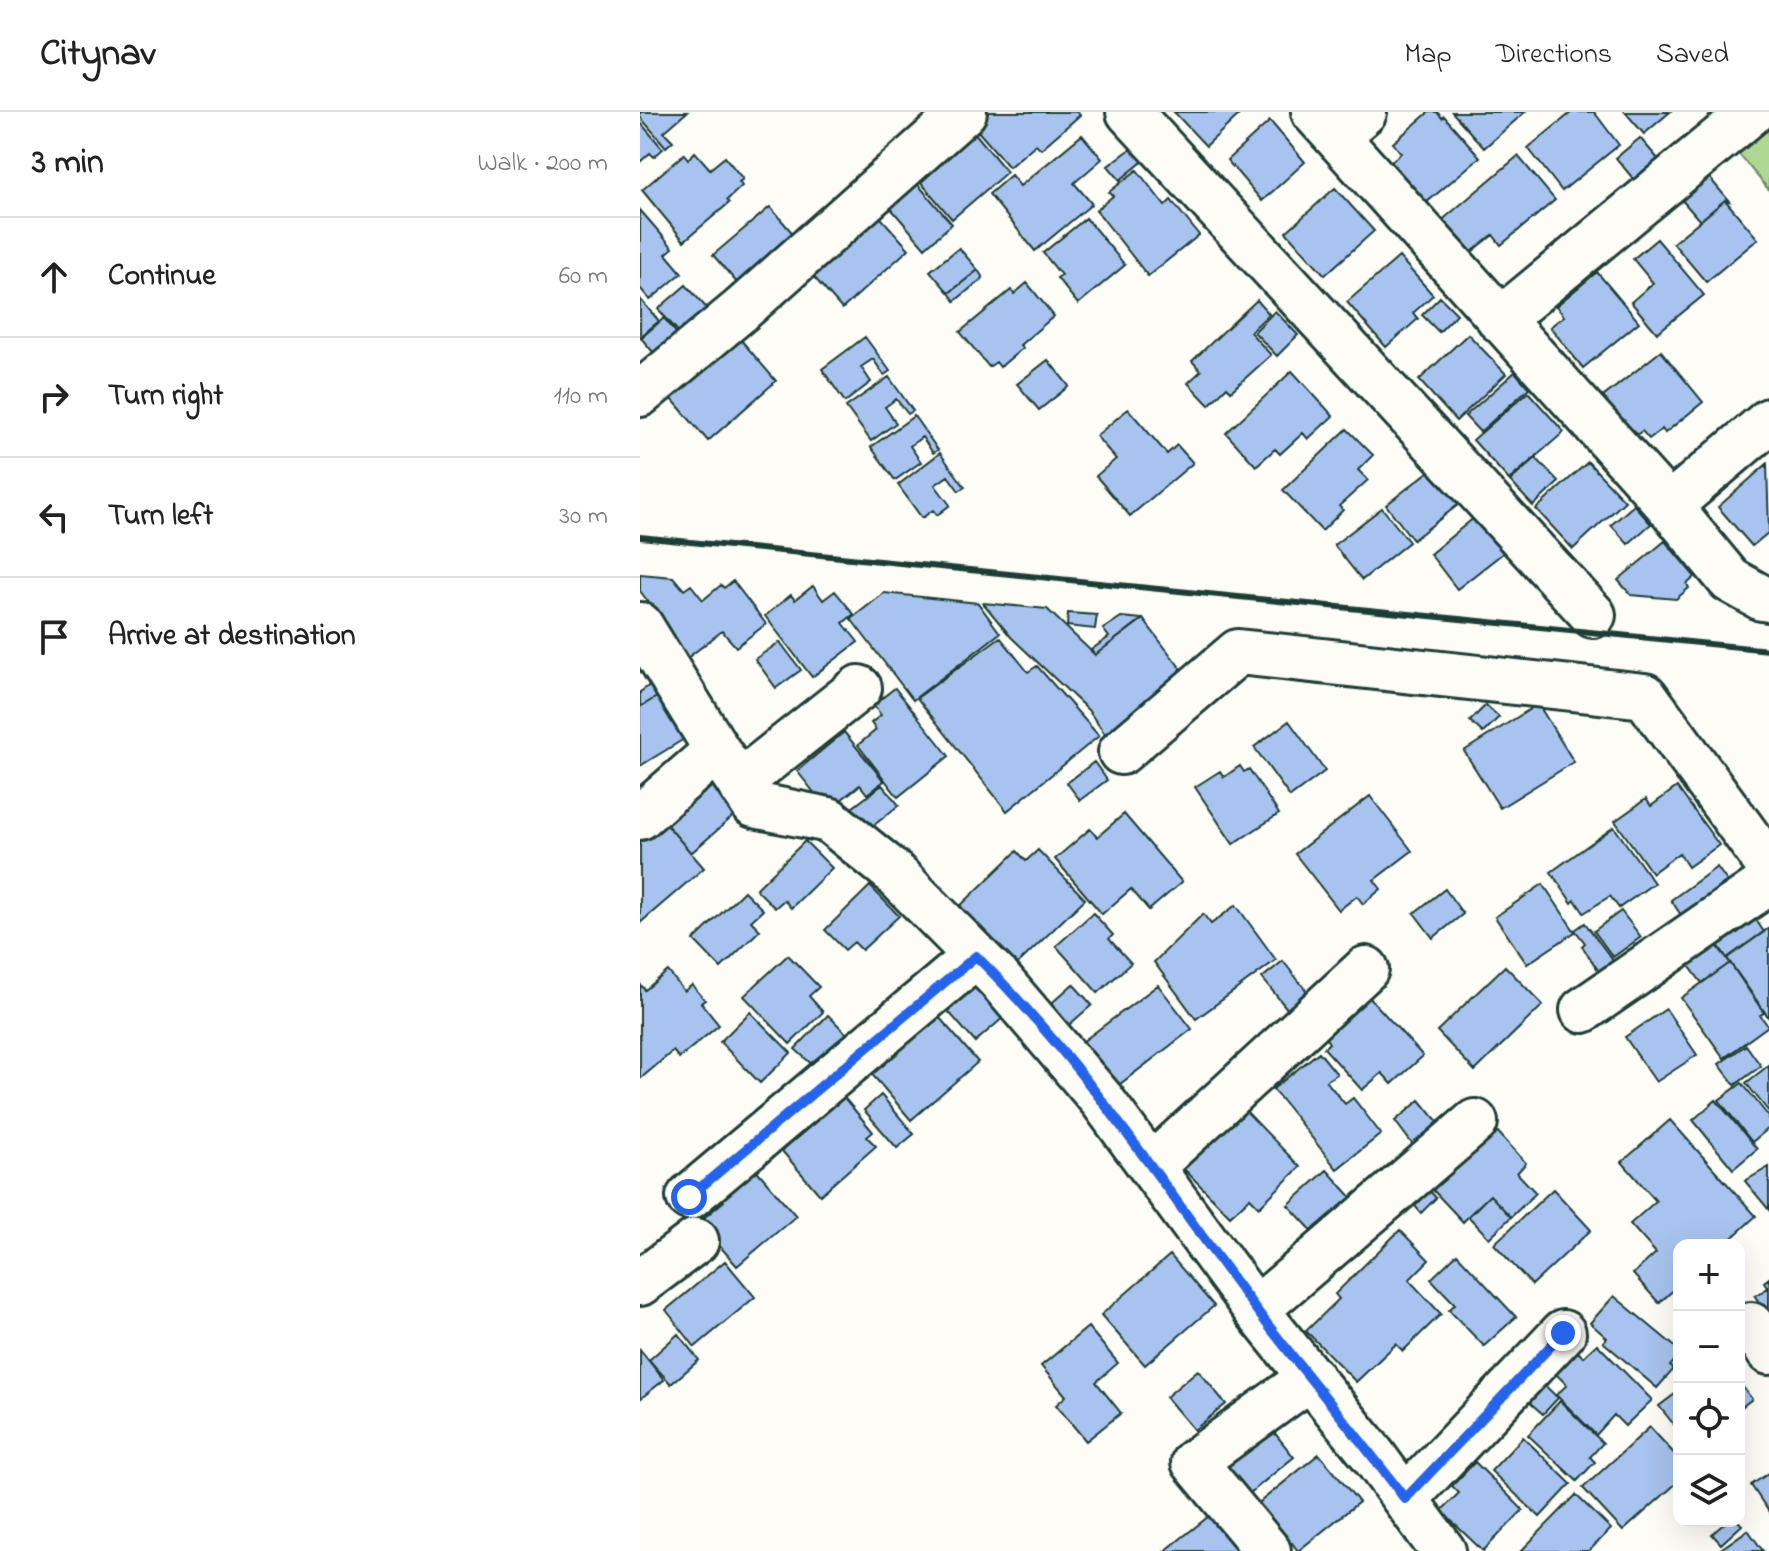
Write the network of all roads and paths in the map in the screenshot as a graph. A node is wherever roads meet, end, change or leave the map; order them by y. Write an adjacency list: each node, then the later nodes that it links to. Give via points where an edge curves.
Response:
1 (964, 112): 6 (street)
2 (1129, 112): 10 (street)
3 (1752, 112): 5 (street)
4 (1338, 120): 5 (street)
5 (1500, 320): 8 (street)
6 (640, 394)
7 (1769, 421): 8 (street)
8 (1669, 506): 9 (street, via 1730,580)
9 (1769, 599)
10 (1593, 615)
11 (640, 625): 14 (street)
12 (859, 688): 14 (street)
13 (1121, 752): 16 (street, via 1238,652 1645,696)
14 (728, 767): 15 (street); 18 (street, via 754,805 829,820 892,871)
15 (640, 817)
16 (1769, 866)
17 (1769, 882): 20 (street)
18 (976, 956): 22 (street, via 1102,1100); 23 (street)
19 (1366, 969): 22 (street)
20 (1583, 1010)
21 (1475, 1122): 26 (street)
22 (1151, 1167): 26 (street)
23 (689, 1197)
24 (696, 1241): 25 (street)
25 (640, 1283)
26 (1256, 1310): 28 (street)
27 (1563, 1333): 29 (street)
28 (1311, 1377): 29 (street); 30 (street, via 1194,1462)
29 (1405, 1499): 31 (street)
30 (1268, 1551)
31 (1443, 1551)

